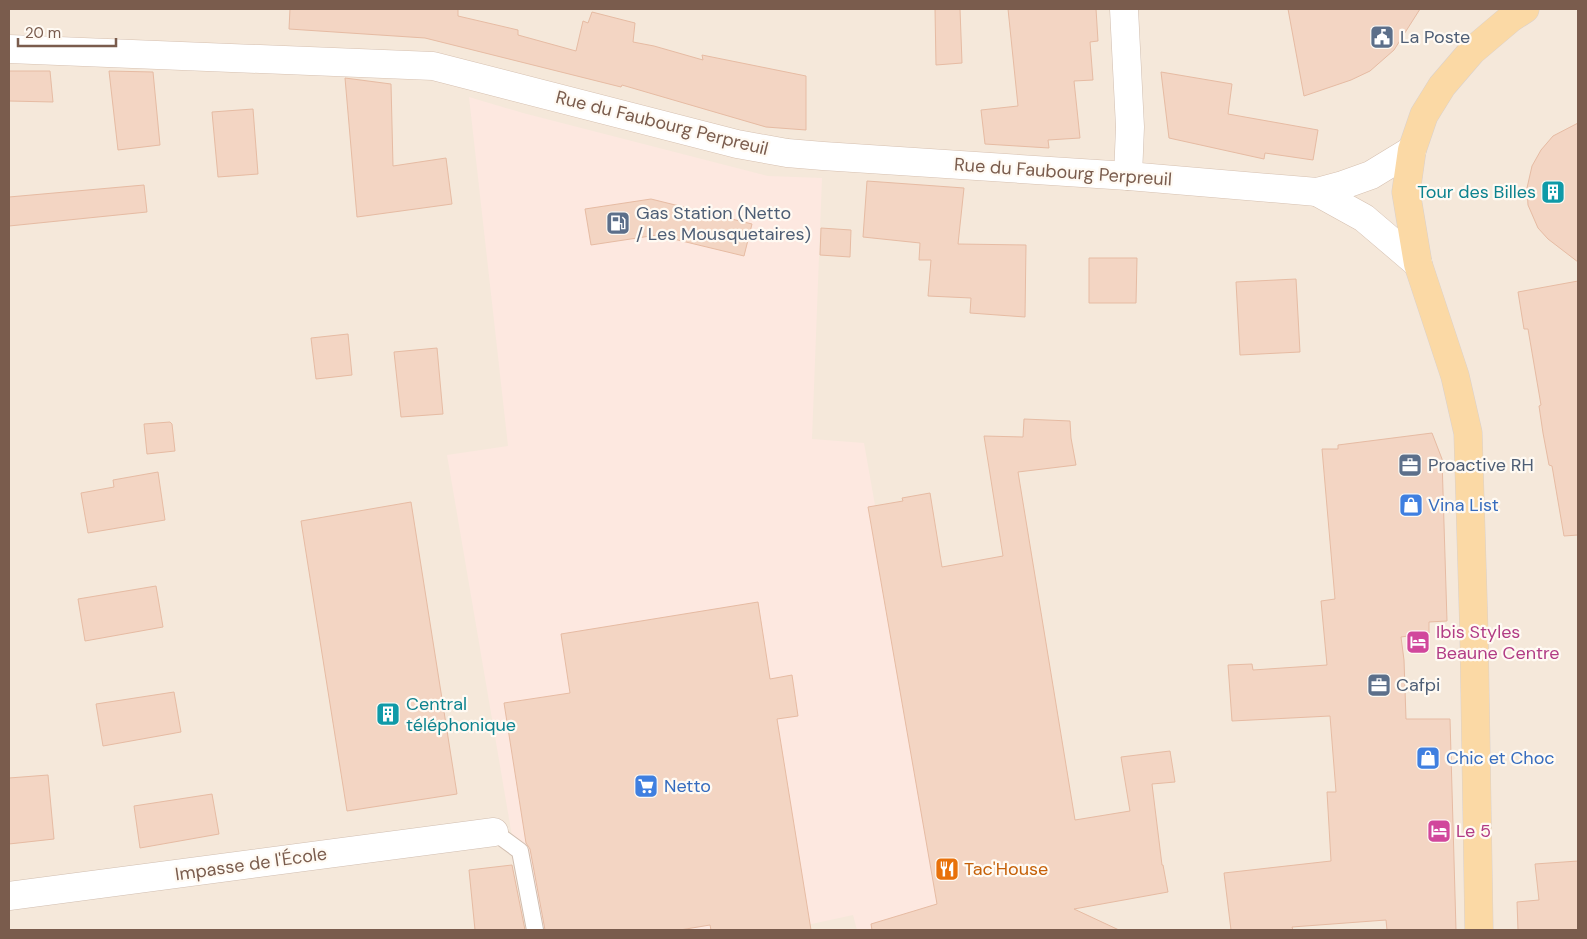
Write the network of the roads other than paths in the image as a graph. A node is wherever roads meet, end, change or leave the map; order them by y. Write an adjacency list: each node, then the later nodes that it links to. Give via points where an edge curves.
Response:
1 (1124, 9): 5 (main road, via 1130,127)
2 (1525, 9): 4 (main road, via 1472,51 1442,86 1424,115)
3 (9, 49): 5 (main road, Rue du Faubourg Perpreuil, via 433,66 737,144 787,153)
4 (1412, 150): 6 (main road, Rue du Faubourg Perpreuil, via 1372,175); 7 (main road, via 1406,192)
5 (1128, 176): 6 (main road, Rue du Faubourg Perpreuil)
6 (1317, 192): 7 (main road, Rue du Faubourg Perpreuil, via 1364,218)
7 (1418, 264): 11 (main road, via 1455,376 1468,432)
8 (494, 832): 9 (main road, Impasse de l'École); 10 (lane, via 520,851)
9 (9, 896)
10 (535, 930)
11 (1479, 930)

